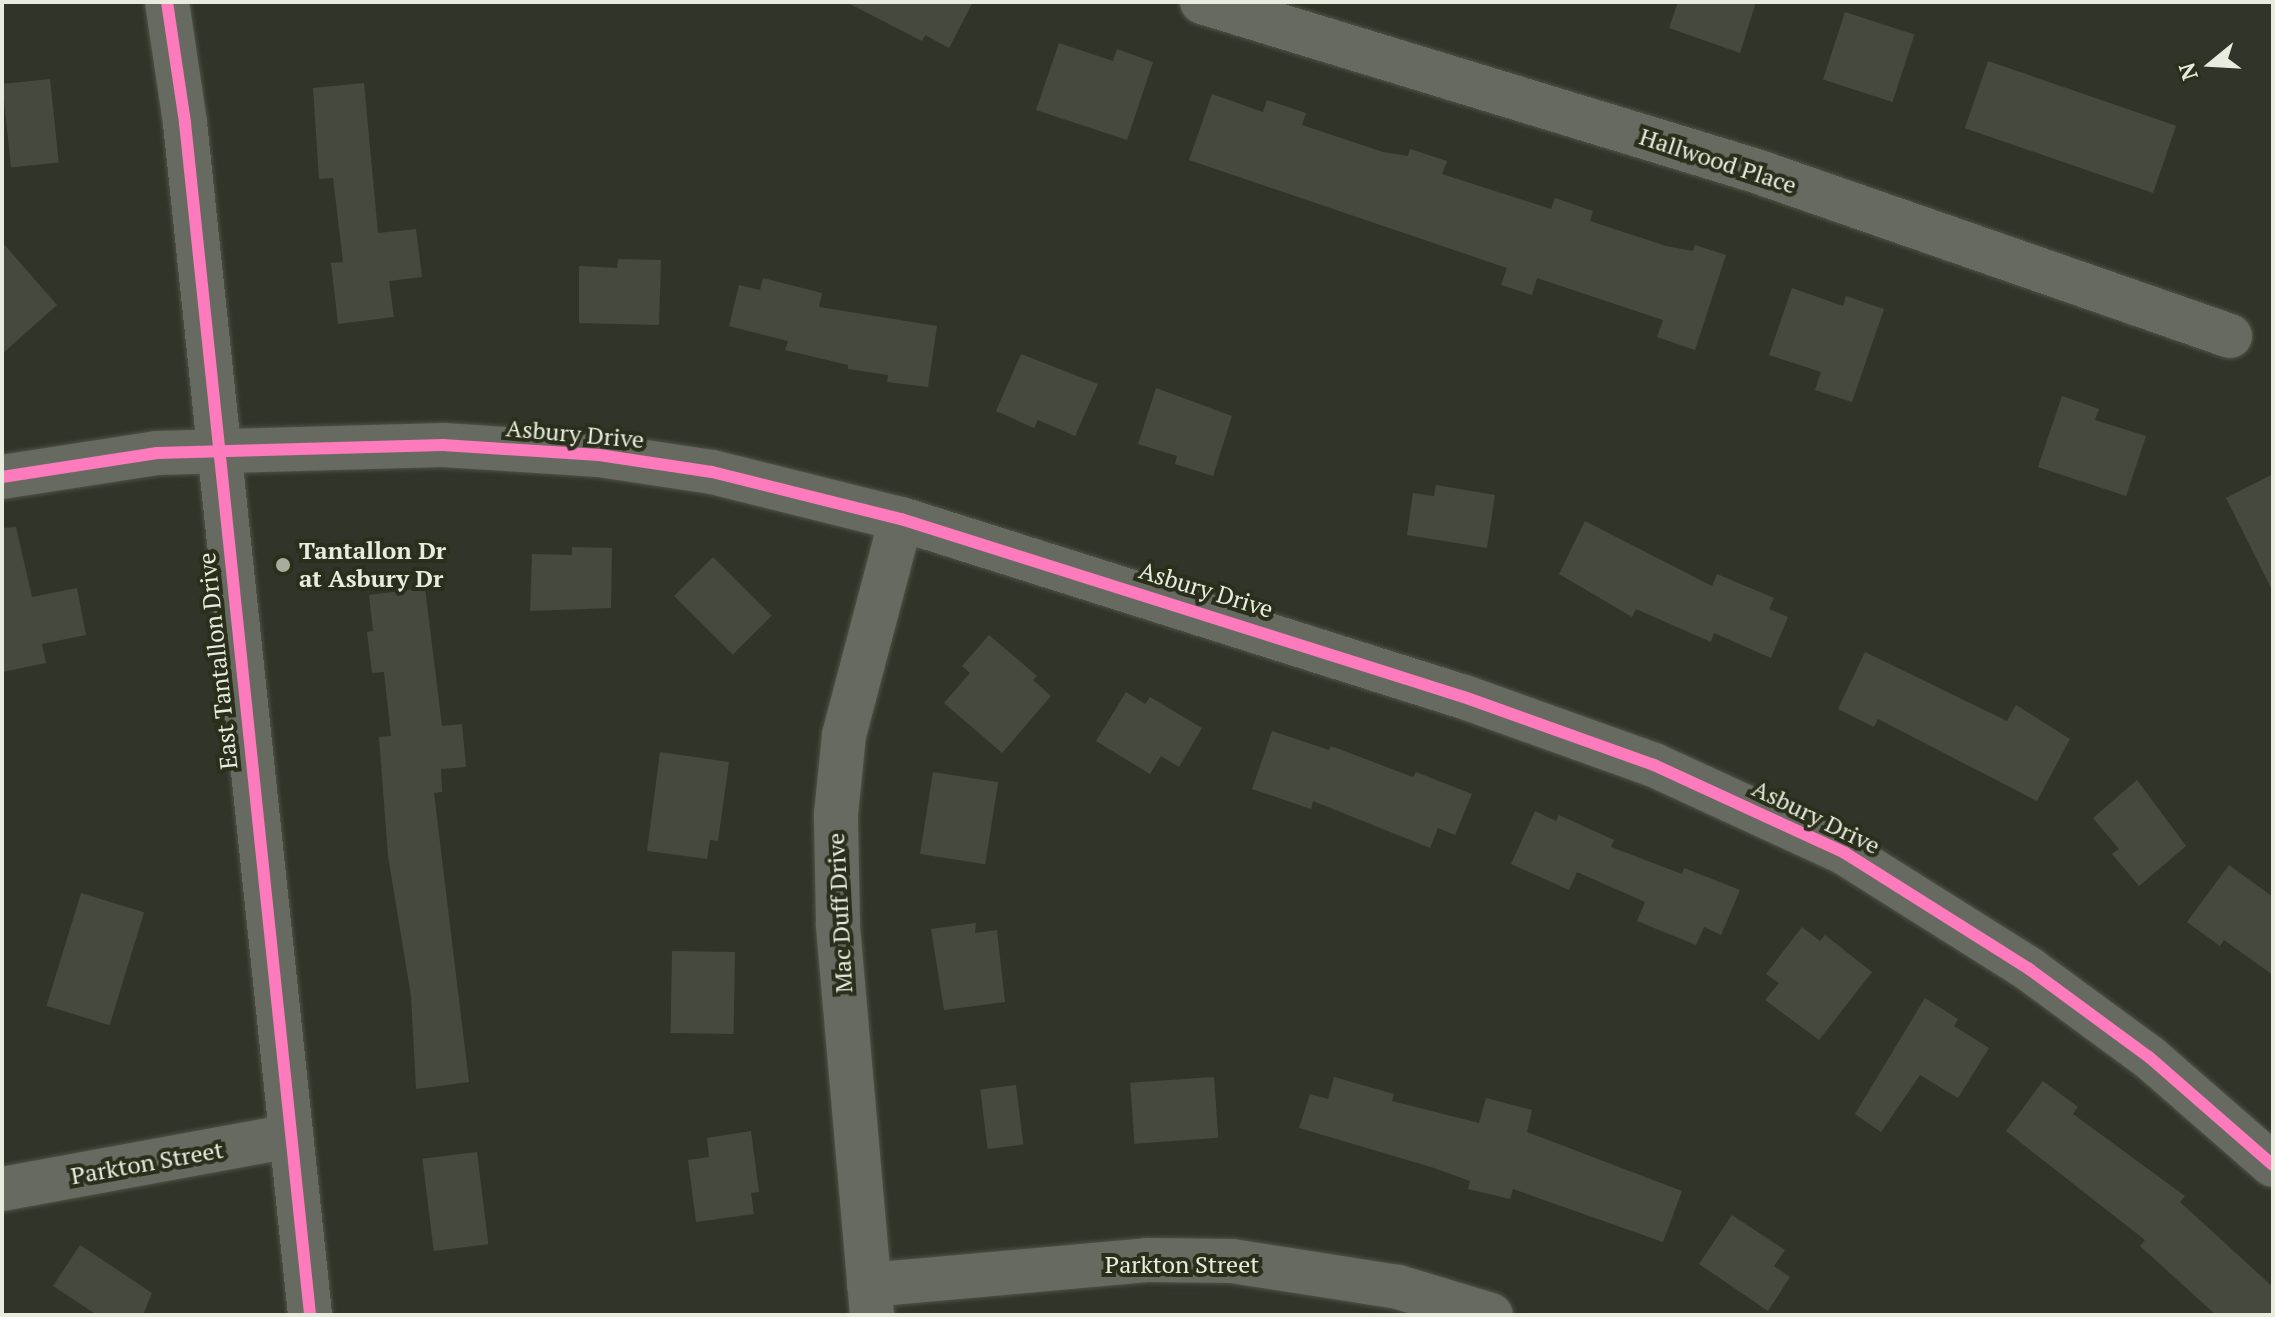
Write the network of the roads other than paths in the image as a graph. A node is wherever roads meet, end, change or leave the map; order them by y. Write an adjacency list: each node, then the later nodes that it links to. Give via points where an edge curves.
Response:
1 (167, 2): 4 (street, East Tantallon Drive, via 185,123)
2 (1202, 2): 3 (street, Hallwood Place, via 1756,171)
3 (2230, 336)
4 (217, 450): 5 (street, Asbury Drive, via 144,455); 6 (street, Asbury Drive, via 443,445 599,455 712,472); 7 (street, East Tantallon Drive)
5 (2, 477)
6 (901, 519): 8 (street, Asbury Drive, via 1464,697 1654,765 1845,853 2053,986 2149,1057); 10 (street, Mac Duff Drive, via 844,735 836,814 838,923)
7 (291, 1136): 9 (street, Parkton Street); 11 (street, East Tantallon Drive)
8 (2273, 1165)
9 (2, 1189)
10 (870, 1300): 12 (street, Parkton Street, via 1147,1260 1232,1261 1398,1287)
11 (310, 1315)
12 (1491, 1315)

